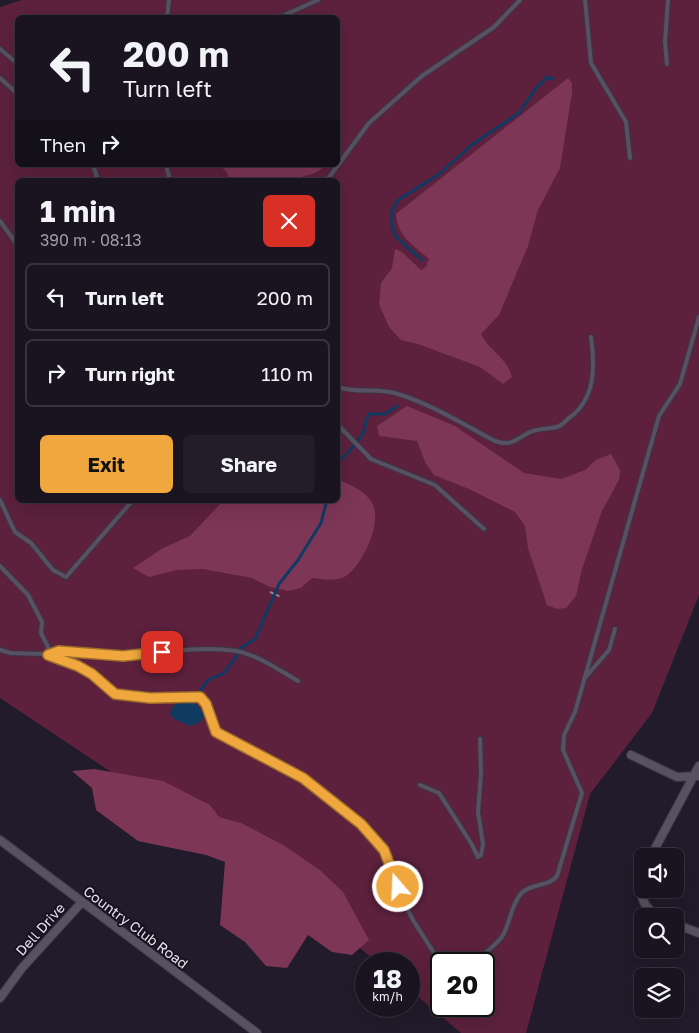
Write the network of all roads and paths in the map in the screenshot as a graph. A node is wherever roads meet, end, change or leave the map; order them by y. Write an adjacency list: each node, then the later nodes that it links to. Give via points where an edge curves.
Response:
1 (170, 0): 6 (lane)
2 (318, 0): 7 (lane)
3 (520, 0): 14 (lane, via 494,27 422,76 369,123)
4 (585, 0): 13 (lane, via 591,63 626,122)
5 (668, 0): 10 (lane)
6 (168, 15)
7 (285, 15)
8 (0, 49): 9 (lane)
9 (15, 62)
10 (667, 64)
11 (0, 78): 12 (lane)
12 (15, 91)
13 (630, 158)
14 (340, 162)
15 (337, 167): 16 (lane)
16 (328, 178)
17 (0, 220): 18 (lane)
18 (15, 242)
19 (699, 317): 33 (lane, via 680,384 658,416)
20 (591, 337): 21 (lane, via 593,368 587,398 561,425 532,432 514,443 495,441 452,416 398,394)
21 (340, 388)
22 (340, 427): 25 (lane, via 371,459 436,485)
23 (0, 500): 24 (lane, via 15,532 30,543 53,570 66,577)
24 (130, 503)
25 (484, 528)
26 (0, 566): 31 (lane, via 28,595 42,622 41,633)
27 (270, 592): 28 (path)
28 (280, 597)
29 (614, 629): 33 (lane, via 609,650)
30 (0, 650): 31 (lane, via 11,654)
31 (48, 655): 32 (lane, via 59,651 123,656 173,651 236,652 263,661); 44 (lane, via 92,674 115,694 150,698 200,697 206,704 216,732 303,778 371,833 384,850 402,899)
32 (298, 681)
33 (582, 682): 45 (lane, via 563,742 563,750 582,793 557,876 519,895 502,937)
34 (480, 739): 38 (lane, via 478,812 483,844 478,858 439,793)
35 (631, 755): 37 (street, via 677,777)
36 (699, 766): 37 (street)
37 (696, 776): 40 (street)
38 (420, 785)
39 (0, 840): 41 (street, Country Club Road)
40 (656, 848)
41 (82, 902): 46 (street, Dell Drive, via 22,968); 47 (street, Country Club Road)
42 (684, 927): 43 (street)
43 (699, 933)
44 (435, 952)
45 (484, 952)
46 (0, 998)
47 (257, 1033)

